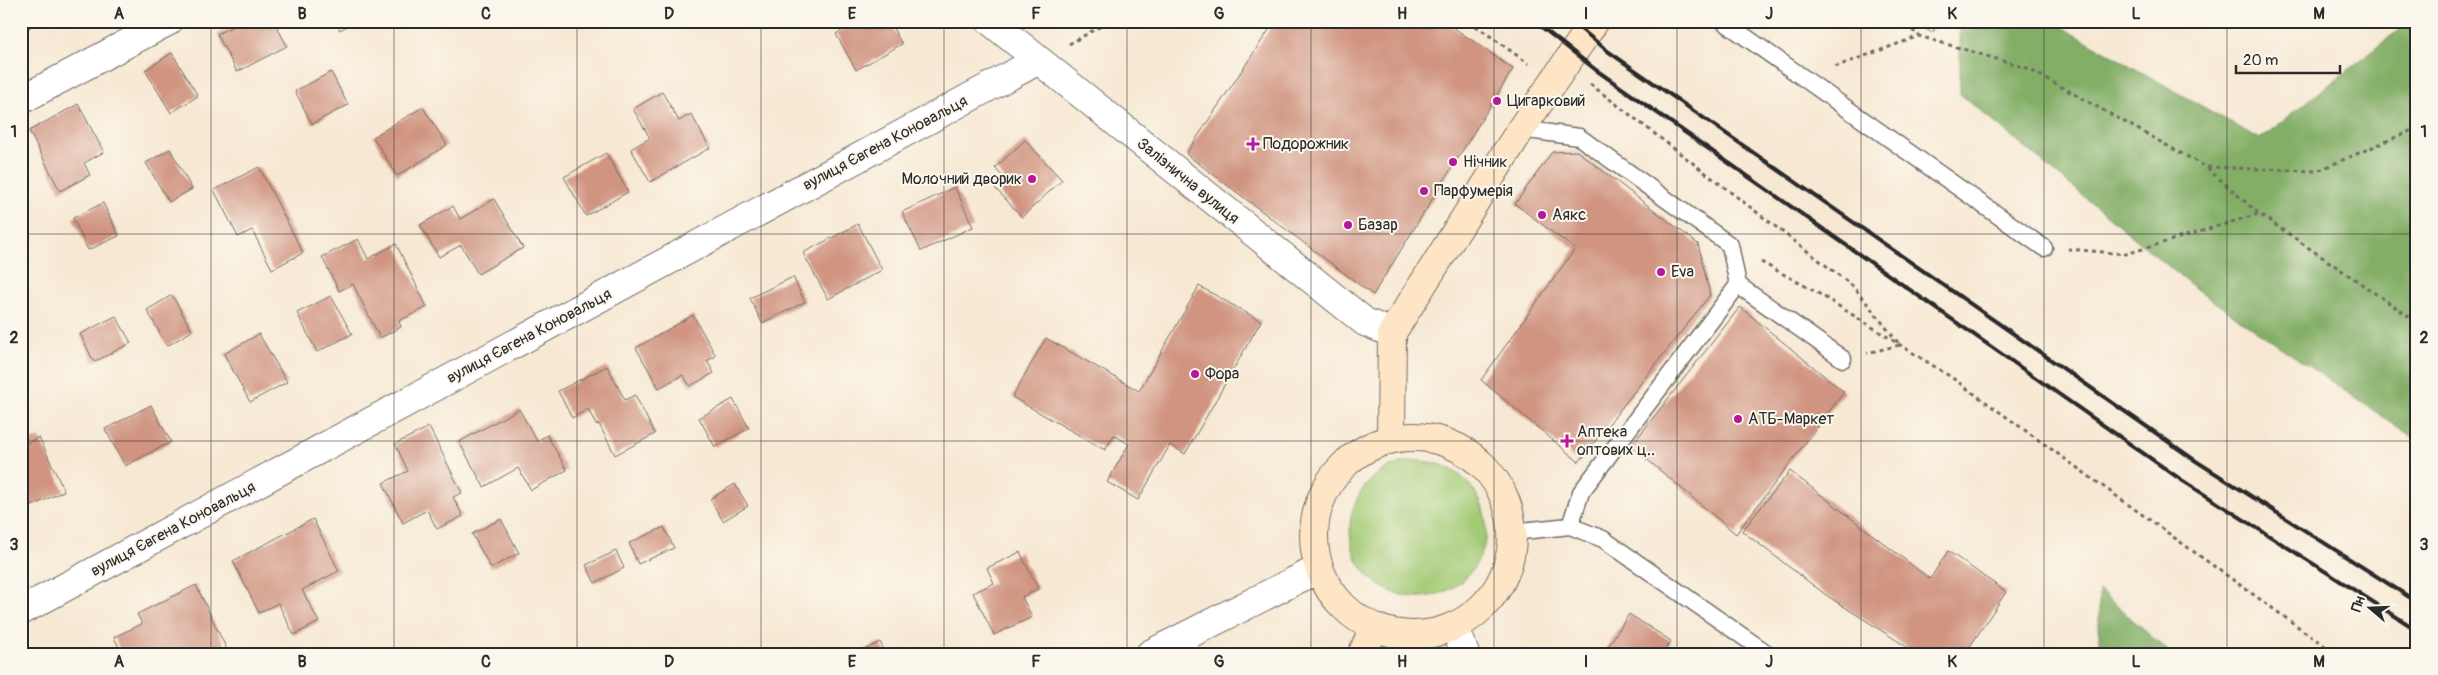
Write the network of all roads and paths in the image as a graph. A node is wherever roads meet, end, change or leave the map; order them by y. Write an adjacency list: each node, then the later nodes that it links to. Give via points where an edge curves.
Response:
1 (169, 21): 13 (street)
2 (990, 21): 9 (street, Залізнична вулиця)
3 (1110, 21): 9 (path)
4 (1470, 21): 10 (path)
5 (1594, 21): 15 (main road)
6 (1723, 21): 11 (lane)
7 (1899, 21): 8 (path)
8 (1919, 36): 11 (path); 16 (path, via 2027,68)
9 (1037, 61): 22 (street, Залізнична вулиця, via 1365,322); 29 (street, вулиця Євгена Коновальця)
10 (1533, 67)
11 (1803, 79): 19 (lane)
12 (1587, 82): 23 (path, via 1854,287)
13 (21, 100)
14 (2417, 128): 16 (path, via 2317,171)
15 (1521, 129): 18 (lane, via 1580,137); 22 (main road)
16 (2206, 167): 17 (path)
17 (2258, 213): 19 (path, via 2126,254); 21 (path)
18 (1730, 246): 20 (lane); 23 (path, via 1818,293)
19 (2044, 248)
20 (1738, 285): 24 (lane); 26 (lane, via 1581,492)
21 (2417, 322)
22 (1392, 333): 25 (main road)
23 (1900, 345): 24 (path); 36 (path, via 1959,382)
24 (1842, 359)
25 (1391, 438): 27 (main road, via 1420,436 1448,442 1474,456 1494,477 1507,503); 28 (main road, via 1360,450 1335,473 1318,502 1313,536)
26 (1570, 526): 27 (lane); 35 (lane, via 1603,539)
27 (1512, 532): 30 (main road, via 1509,560 1498,588 1479,610)
28 (1318, 569): 31 (main road, via 1344,610); 32 (street)
29 (21, 611)
30 (1455, 626): 31 (main road, via 1429,634 1401,635); 34 (street)
31 (1374, 628): 33 (main road)
32 (1150, 654)
33 (1362, 654)
34 (1465, 654)
35 (1768, 654)
36 (2336, 654)

